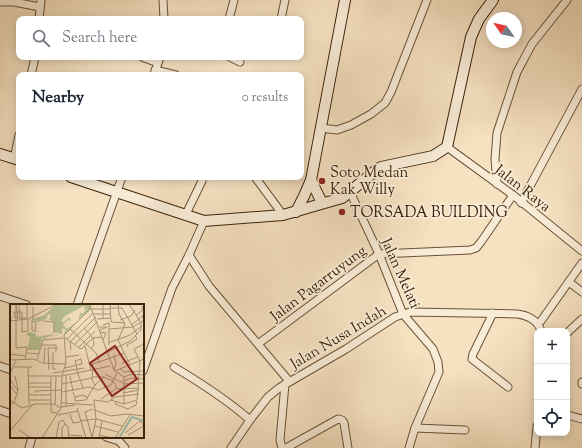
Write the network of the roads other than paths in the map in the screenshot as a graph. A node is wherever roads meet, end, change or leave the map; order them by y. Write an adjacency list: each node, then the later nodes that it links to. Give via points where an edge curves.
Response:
1 (163, 0): 11 (street)
2 (234, 0): 12 (street)
3 (285, 0): 13 (street)
4 (345, 0): 22 (street)
5 (427, 0): 22 (street, via 385,103 351,125 337,130)
6 (493, 0): 23 (street, via 479,19 471,37)
7 (567, 0): 31 (street, via 532,44 517,72 497,133)
8 (0, 2): 9 (street)
9 (41, 3): 10 (street)
10 (40, 16)
11 (164, 16)
12 (230, 16)
13 (282, 16)
14 (34, 60): 19 (street)
15 (147, 60): 18 (street)
16 (236, 60): 17 (street)
17 (240, 62)
18 (157, 66): 20 (street)
19 (32, 72)
20 (170, 72)
21 (582, 89): 36 (street)
22 (321, 128): 29 (street)
23 (447, 147): 31 (street, Jalan Raya); 33 (street, via 433,156 381,168)
24 (0, 154): 25 (street)
25 (16, 160)
26 (80, 180): 32 (street)
27 (121, 180): 32 (street)
28 (257, 180): 38 (street)
29 (312, 180): 35 (street); 37 (street)
30 (202, 181): 39 (street)
31 (497, 184): 34 (street, Jalan Raya)
32 (117, 192): 39 (street); 49 (street)
33 (350, 192): 35 (street, via 342,198); 42 (street, Jalan Melati)
34 (513, 195): 36 (street, Jalan Raya); 42 (street, Jalan Pagarruyung, via 476,248)
35 (322, 203): 37 (street)
36 (521, 203): 41 (street, Jalan Raya)
37 (296, 212): 38 (street)
38 (283, 215): 40 (street)
39 (185, 216): 40 (street)
40 (204, 221): 43 (street)
41 (582, 251)
42 (379, 254): 51 (street, Jalan Melati); 56 (street, Jalan Pagarruyung)
43 (189, 255): 56 (street, via 209,286); 57 (street, via 172,288)
44 (582, 263): 45 (street)
45 (569, 282): 46 (street); 53 (street)
46 (582, 292)
47 (0, 296): 48 (street)
48 (24, 304)
49 (77, 304)
50 (493, 313): 51 (street, Jalan Nusa Indah); 54 (street, Jalan Nusa Indah, via 526,316 539,324); 62 (street, via 472,360)
51 (403, 314): 61 (street, Jalan Nusa Indah); 68 (street, Jalan Melati, via 433,349 438,362 438,372)
52 (582, 319): 55 (street)
53 (541, 321)
54 (540, 328)
55 (570, 330)
56 (258, 344): 61 (street)
57 (145, 356)
58 (0, 366): 60 (street)
59 (174, 367): 67 (street, via 216,393)
60 (10, 370)
61 (287, 383): 67 (street, Jalan Nusa Indah, via 268,397); 77 (street, via 280,440)
62 (508, 387)
63 (0, 410): 64 (street)
64 (10, 414)
65 (570, 416): 66 (street)
66 (582, 419)
67 (250, 420): 76 (street, Jalan Nusa Indah)
68 (415, 428): 69 (street); 80 (street, Jalan Melati)
69 (466, 430)
70 (536, 436): 81 (street)
71 (32, 438): 74 (street)
72 (109, 438): 73 (street)
73 (119, 442): 75 (street)
74 (29, 448)
75 (125, 448)
76 (231, 448)
77 (282, 448)
78 (286, 448): 79 (street, via 338,419 344,423)
79 (348, 448)
80 (409, 448)
81 (535, 448)

